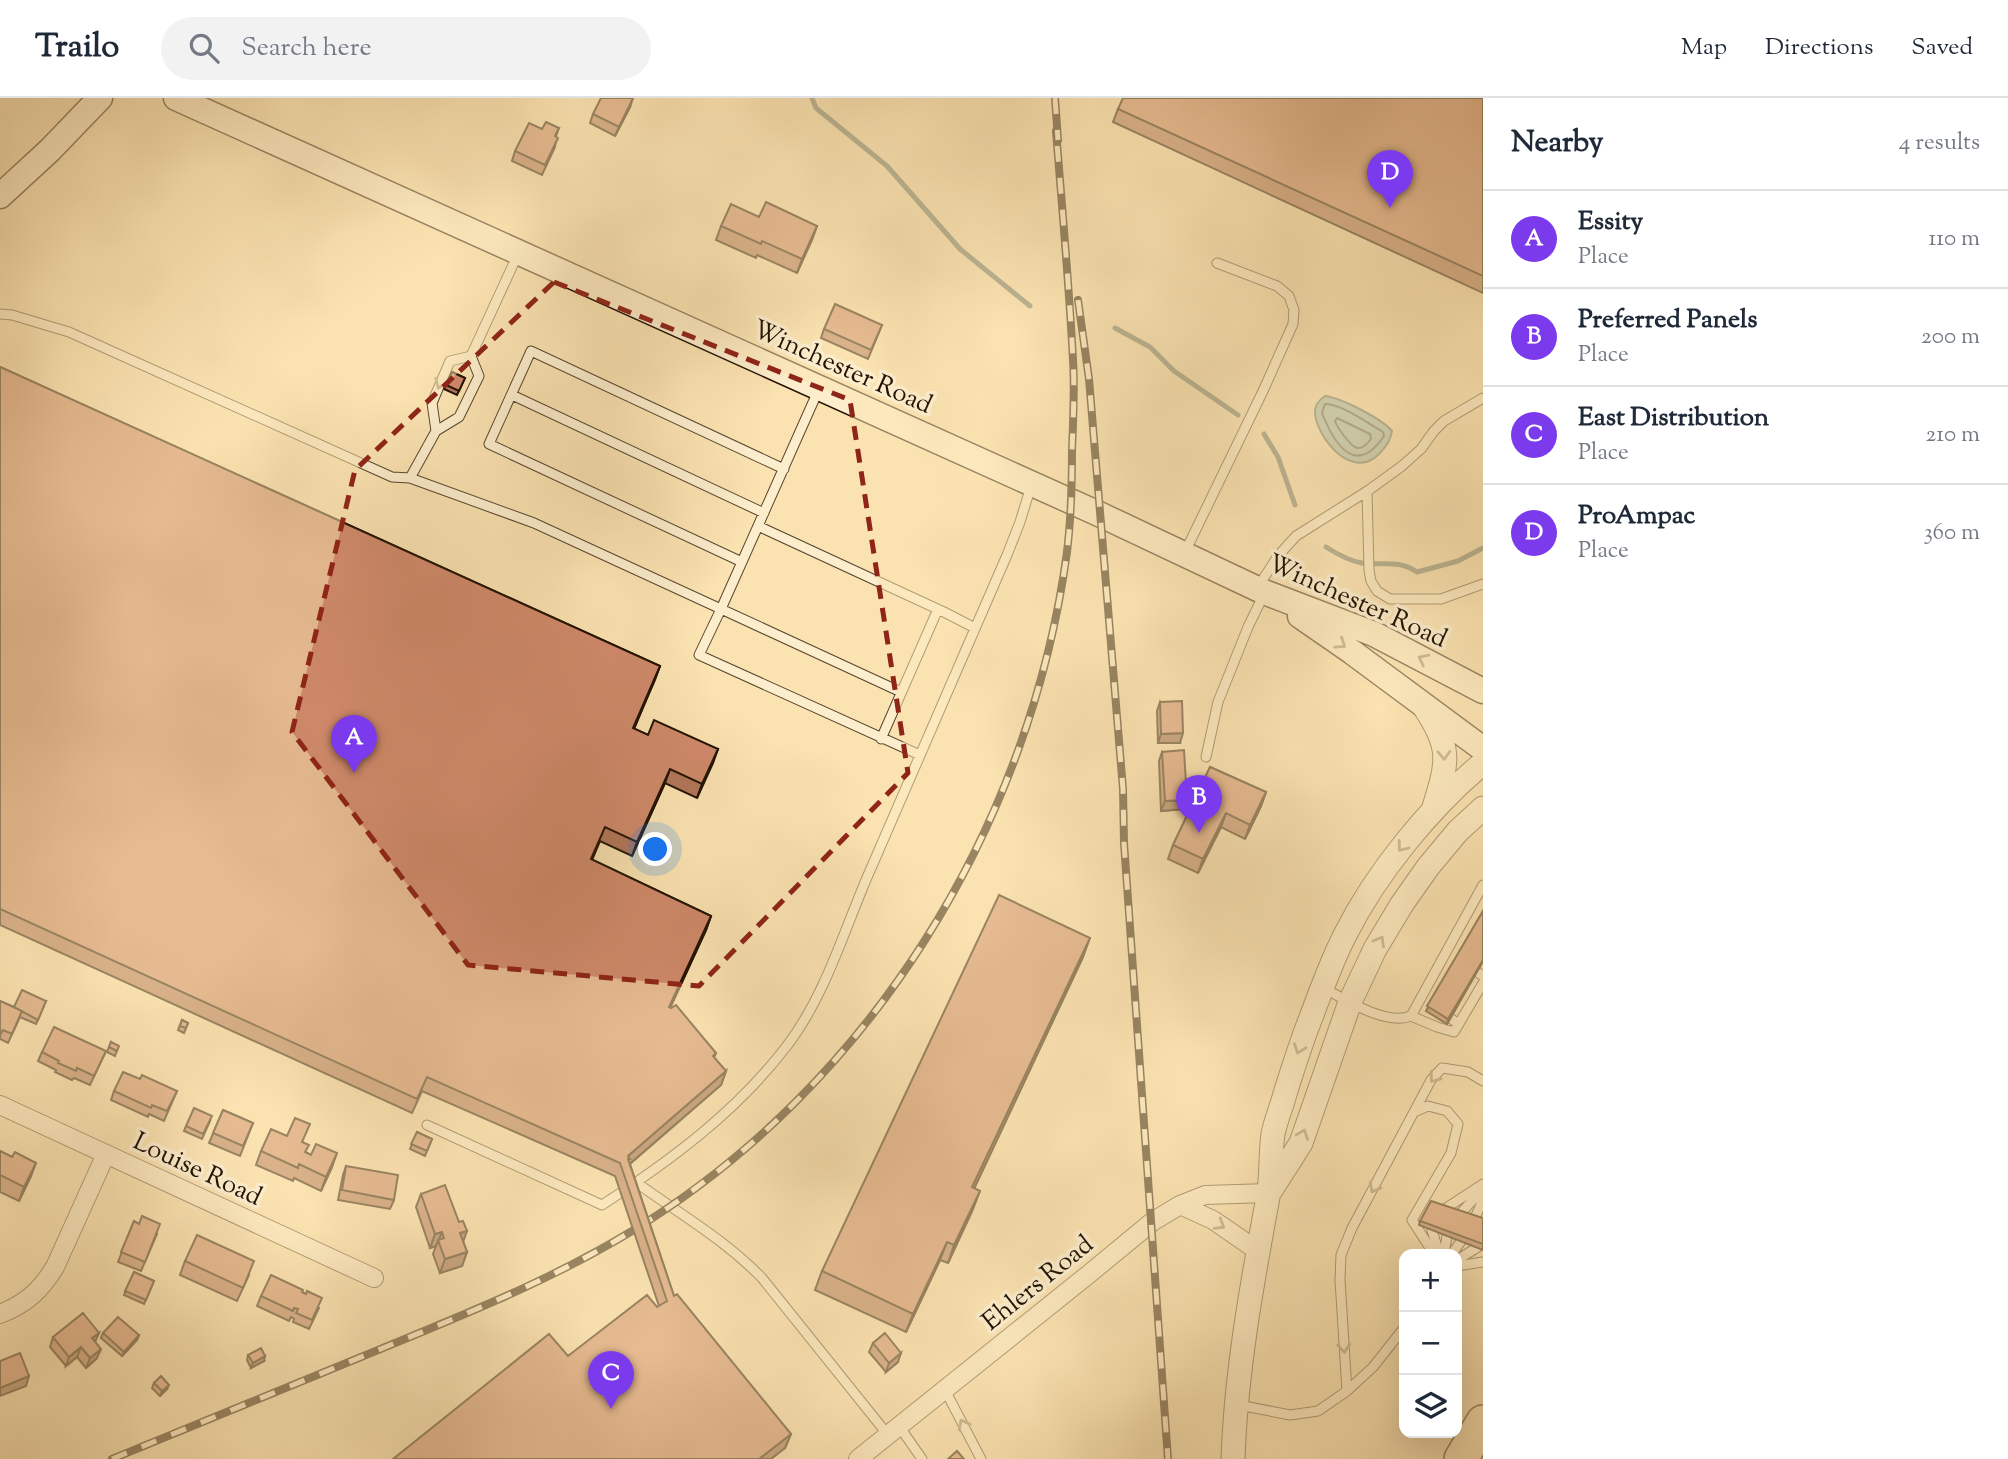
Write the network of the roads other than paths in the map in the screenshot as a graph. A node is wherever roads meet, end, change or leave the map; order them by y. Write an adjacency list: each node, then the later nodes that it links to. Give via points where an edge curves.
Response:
1 (100, 98): 5 (main road)
2 (176, 98): 4 (main road, Winchester Road)
3 (212, 98): 4 (main road)
4 (248, 130): 6 (main road, Winchester Road)
5 (0, 196)
6 (518, 252): 9 (lane); 10 (main road, Winchester Road)
7 (1217, 263): 20 (lane, via 1277,286 1289,296 1293,324)
8 (0, 314): 15 (lane, via 69,332 392,477)
9 (471, 356): 13 (lane, via 479,376 459,417); 13 (lane, one-way to 13, via 450,361 432,403)
10 (820, 388): 14 (lane); 16 (main road, Winchester Road)
11 (512, 395): 14 (lane, via 531,351); 18 (lane); 21 (lane, via 489,444)
12 (1483, 398): 17 (lane, via 1444,421 1413,457)
13 (436, 431): 15 (lane)
14 (784, 469): 18 (lane)
15 (410, 478): 24 (lane, via 534,523)
16 (1032, 484): 20 (main road, Winchester Road); 26 (lane)
17 (1367, 491): 22 (lane, via 1369,563 1377,591 1390,599 1441,599); 23 (lane, via 1296,536 1278,556)
18 (764, 513): 19 (lane)
19 (758, 526): 21 (lane); 25 (lane)
20 (1184, 554): 23 (main road, Winchester Road)
21 (742, 562): 24 (lane)
22 (1483, 584)
23 (1261, 590): 27 (main road, Winchester Road, one-way to 23, via 1374,634); 29 (main road, one-way to 29); 33 (lane, via 1218,702)
24 (721, 609): 28 (lane); 30 (lane, via 699,655)
25 (938, 609): 26 (lane); 28 (lane)
26 (975, 628): 32 (lane)
27 (1483, 691)
28 (901, 692): 30 (lane)
29 (1423, 705): 31 (main road); 36 (street, one-way to 36, via 1438,728 1446,761)
30 (881, 739): 32 (lane)
31 (1483, 748)
32 (920, 755): 66 (lane, via 828,971 788,1044 729,1110)
33 (1206, 757)
34 (1483, 763): 36 (street)
35 (1483, 808): 54 (street, one-way to 35, via 1402,904 1458,831)
36 (1434, 809): 49 (street, one-way to 49, via 1373,889 1345,934)
37 (1483, 885): 38 (lane)
38 (1479, 902): 39 (lane)
39 (1465, 918): 40 (lane); 41 (lane)
40 (1476, 924)
41 (1455, 936): 42 (lane); 43 (lane)
42 (1466, 942)
43 (1445, 953): 44 (lane); 45 (lane)
44 (1456, 960)
45 (1436, 971): 46 (lane); 48 (lane)
46 (1446, 977)
47 (1483, 983): 52 (lane)
48 (1428, 985): 51 (lane); 53 (lane)
49 (1322, 988): 54 (lane); 68 (street, one-way to 68, via 1273,1134)
50 (1467, 989): 52 (lane)
51 (1438, 990)
52 (1476, 995): 57 (lane)
53 (1419, 1001): 56 (lane); 58 (lane)
54 (1350, 1002): 58 (lane, via 1382,1016); 68 (street, one-way to 54, via 1301,1143)
55 (1458, 1003): 57 (lane)
56 (1428, 1007)
57 (1468, 1009): 60 (lane)
58 (1411, 1016): 60 (lane, via 1454,1032)
59 (1450, 1018): 60 (lane)
60 (1459, 1024)
61 (1483, 1081): 63 (lane, one-way to 63, via 1468,1072 1442,1068)
62 (0, 1105): 65 (street, Louise Road)
63 (1414, 1112): 78 (lane, via 1428,1106 1447,1111 1458,1124 1451,1153 1412,1220); 90 (lane, one-way to 90, via 1341,1255)
64 (427, 1125): 66 (lane, via 602,1205)
65 (106, 1154): 86 (street, Louise Road); 87 (street, via 44,1284 31,1298)
66 (637, 1183): 93 (lane, via 740,1255)
67 (1483, 1187): 71 (lane); 72 (lane)
68 (1269, 1193): 70 (street, Ehlers Road, via 1205,1195); 82 (street)
69 (1483, 1200): 73 (lane)
70 (1180, 1205): 82 (street, one-way to 82, via 1213,1220); 89 (street, Ehlers Road, via 1152,1222)
71 (1443, 1210)
72 (1459, 1215)
73 (1474, 1220)
74 (1432, 1230): 79 (lane)
75 (1447, 1236): 80 (lane)
76 (1461, 1241): 81 (lane)
77 (1478, 1247): 83 (lane)
78 (1432, 1249)
79 (1435, 1249)
80 (1445, 1249)
81 (1455, 1249)
82 (1258, 1251): 91 (street)
83 (1462, 1257)
84 (1483, 1262): 85 (lane)
85 (1462, 1265)
86 (374, 1278)
87 (0, 1314)
88 (1399, 1334): 90 (lane)
89 (944, 1390): 93 (street, Ehlers Road); 96 (lane, one-way to 89)
90 (1347, 1391): 91 (lane, via 1318,1411 1290,1415)
91 (1237, 1405): 97 (street)
92 (1483, 1422): 98 (highway)
93 (893, 1431): 94 (street, Ehlers Road); 95 (lane)
94 (858, 1459)
95 (922, 1459)
96 (981, 1459)
97 (1233, 1459)
98 (1461, 1459)

